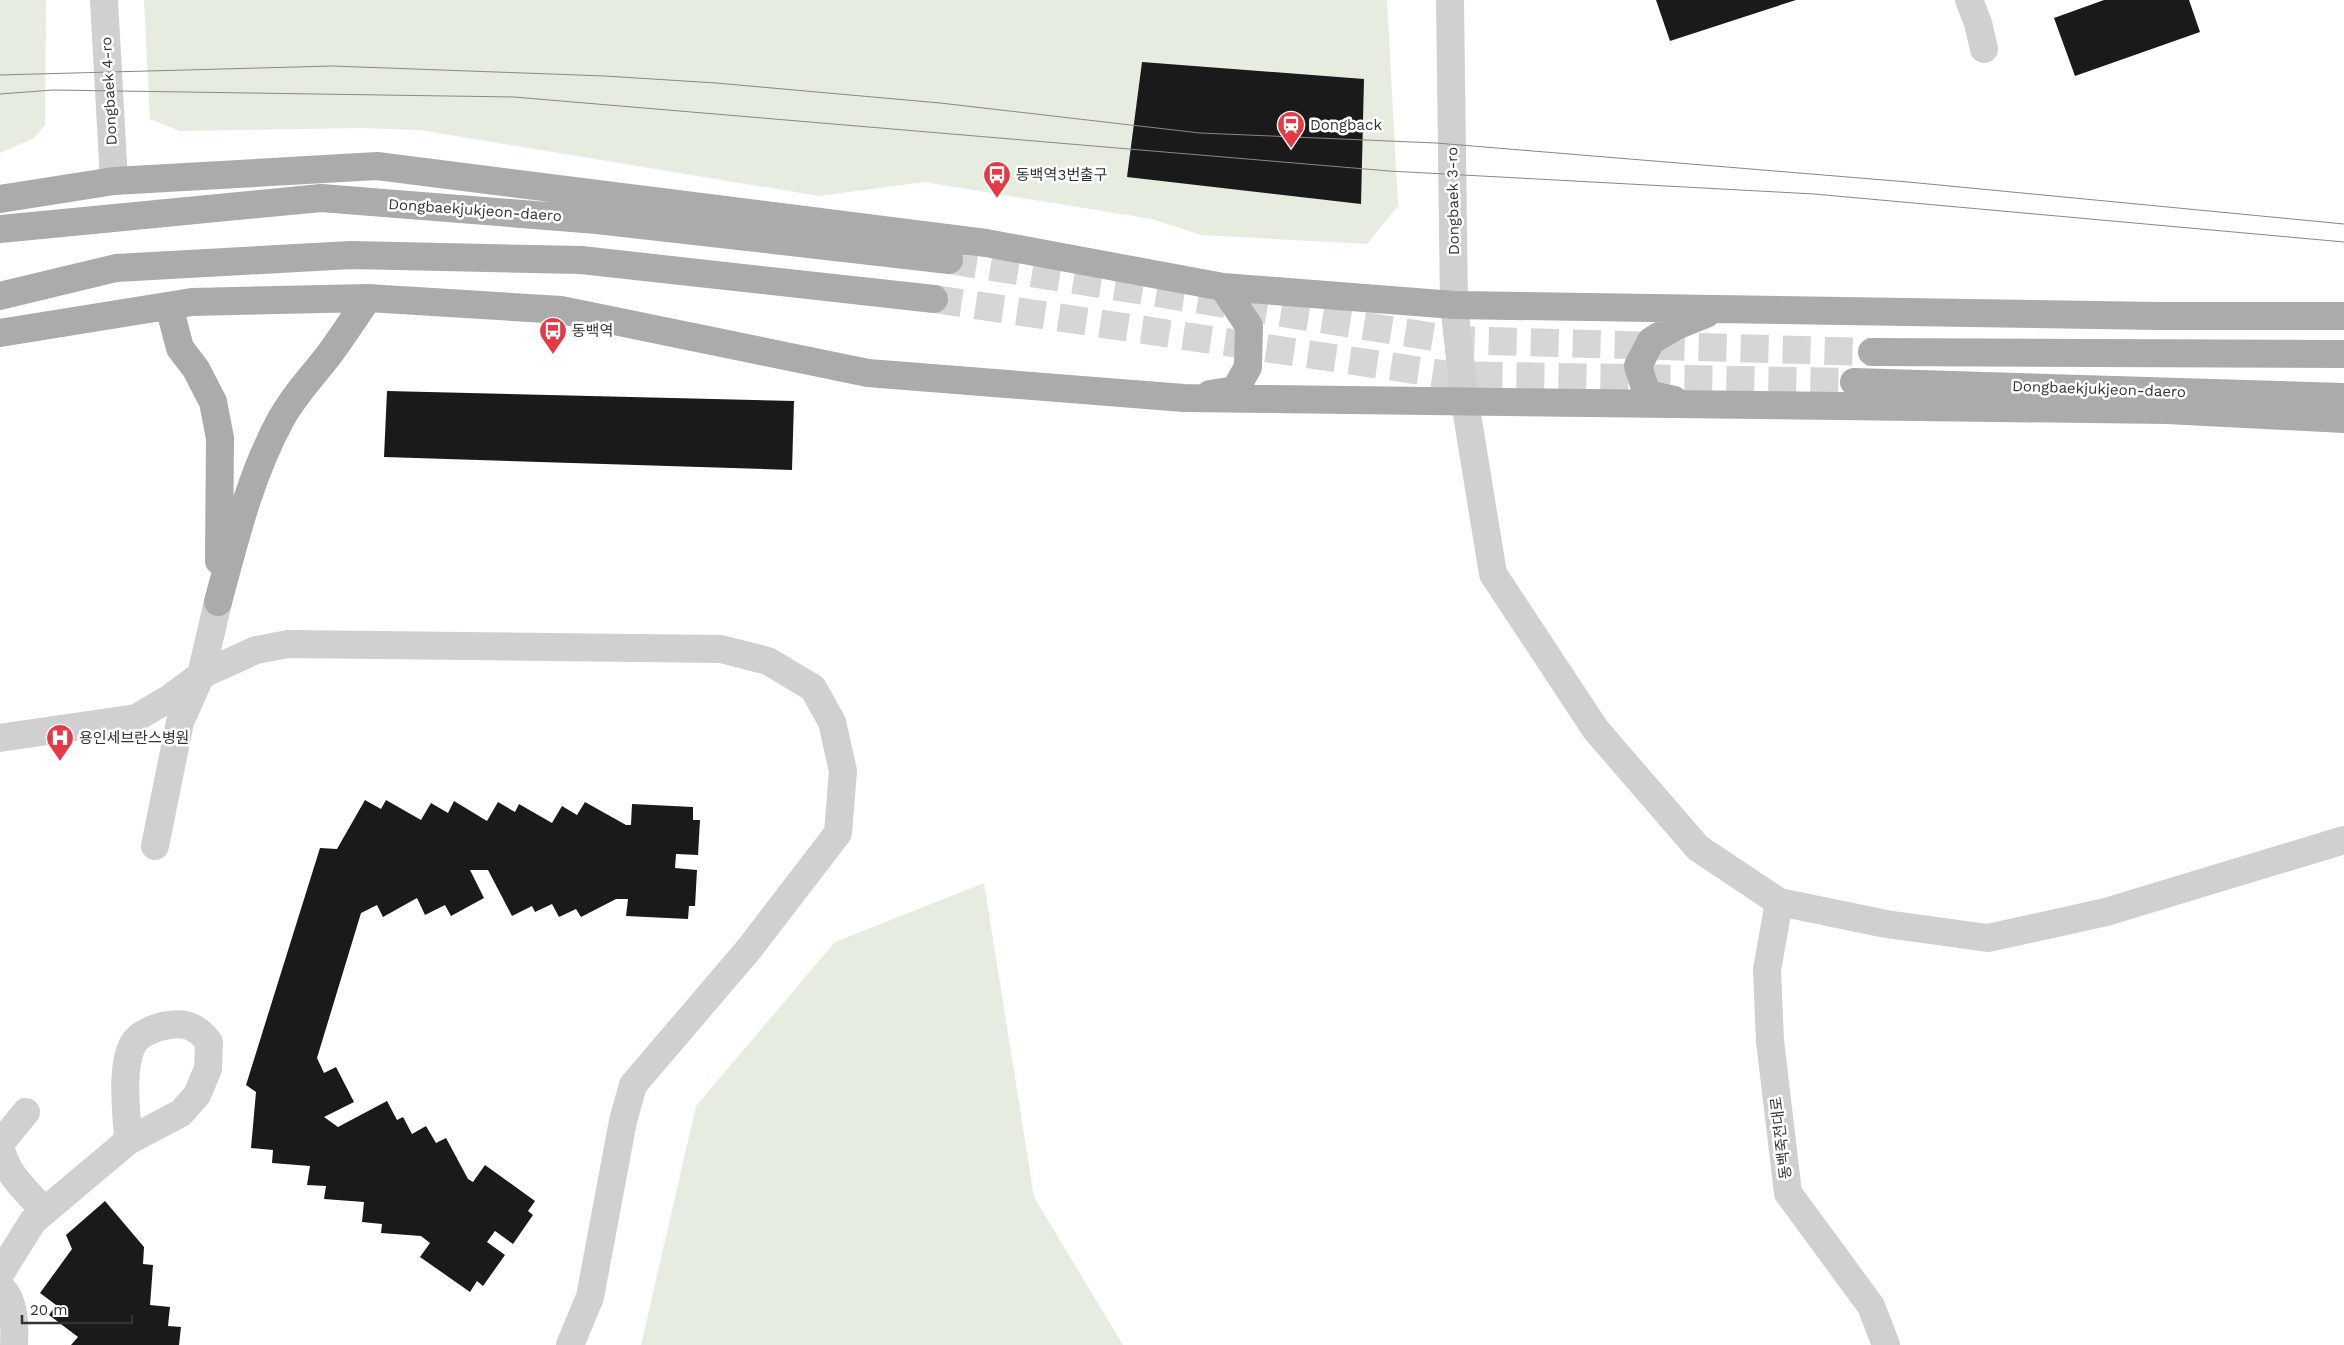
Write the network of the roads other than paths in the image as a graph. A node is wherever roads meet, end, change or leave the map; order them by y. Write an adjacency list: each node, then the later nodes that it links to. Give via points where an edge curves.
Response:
1 (104, 0): 5 (street, Dongbaek 4-ro)
2 (1450, 0): 13 (street, Dongbaek 3-ro)
3 (1968, 0): 4 (street)
4 (1984, 49)
5 (114, 181): 6 (main road); 9 (main road, via 377,166 986,243)
6 (0, 199)
7 (0, 229): 8 (main road, Dongbaekjukjeon-daero, via 321,198 597,220)
8 (949, 260)
9 (1223, 287): 13 (main road); 22 (main road, via 1249,326 1248,367 1236,390)
10 (0, 296): 12 (main road, via 116,268 351,255 581,260)
11 (368, 298): 14 (main road, via 192,302); 22 (main road, via 561,310 868,373); 26 (main road, via 330,353 305,382 260,462 242,512)
12 (934, 299)
13 (1454, 305): 15 (main road); 23 (street, Dongbaek 3-ro)
14 (169, 306): 17 (main road); 26 (main road, via 180,348 196,369 213,402 220,438)
15 (1717, 310): 16 (main road); 24 (main road, via 1676,326 1651,341 1638,366 1647,394)
16 (2344, 316)
17 (0, 333)
18 (1872, 352): 19 (main road)
19 (2344, 354)
20 (1854, 382): 21 (main road, Dongbaekjukjeon-daero)
21 (2344, 397)
22 (1184, 398): 23 (main road)
23 (1465, 402): 24 (main road); 31 (street, Dongbaek 3-ro, via 1493,574 1596,730 1698,848)
24 (1689, 404): 25 (main road, via 2167,410)
25 (2344, 419)
26 (218, 602): 27 (street)
27 (201, 675): 28 (street, via 136,718); 30 (street, via 180,722); 38 (street, via 256,650 288,644 721,649 768,661 813,688 832,722 843,771 838,833 749,949 633,1084 590,1297)
28 (0, 738)
29 (2344, 840): 31 (street, via 2106,912 1988,938 1886,924)
30 (156, 846)
31 (1779, 902): 39 (street, 동백죽전대로, via 1767,979 1770,1041 1788,1193 1871,1306)
32 (26, 1112): 34 (street, via 0,1144 2,1159)
33 (128, 1141): 34 (street)
34 (45, 1211): 35 (street, via 33,1221)
35 (0, 1274)
36 (0, 1287): 37 (street, via 8,1293 15,1325)
37 (14, 1345)
38 (570, 1345)
39 (1886, 1345)

